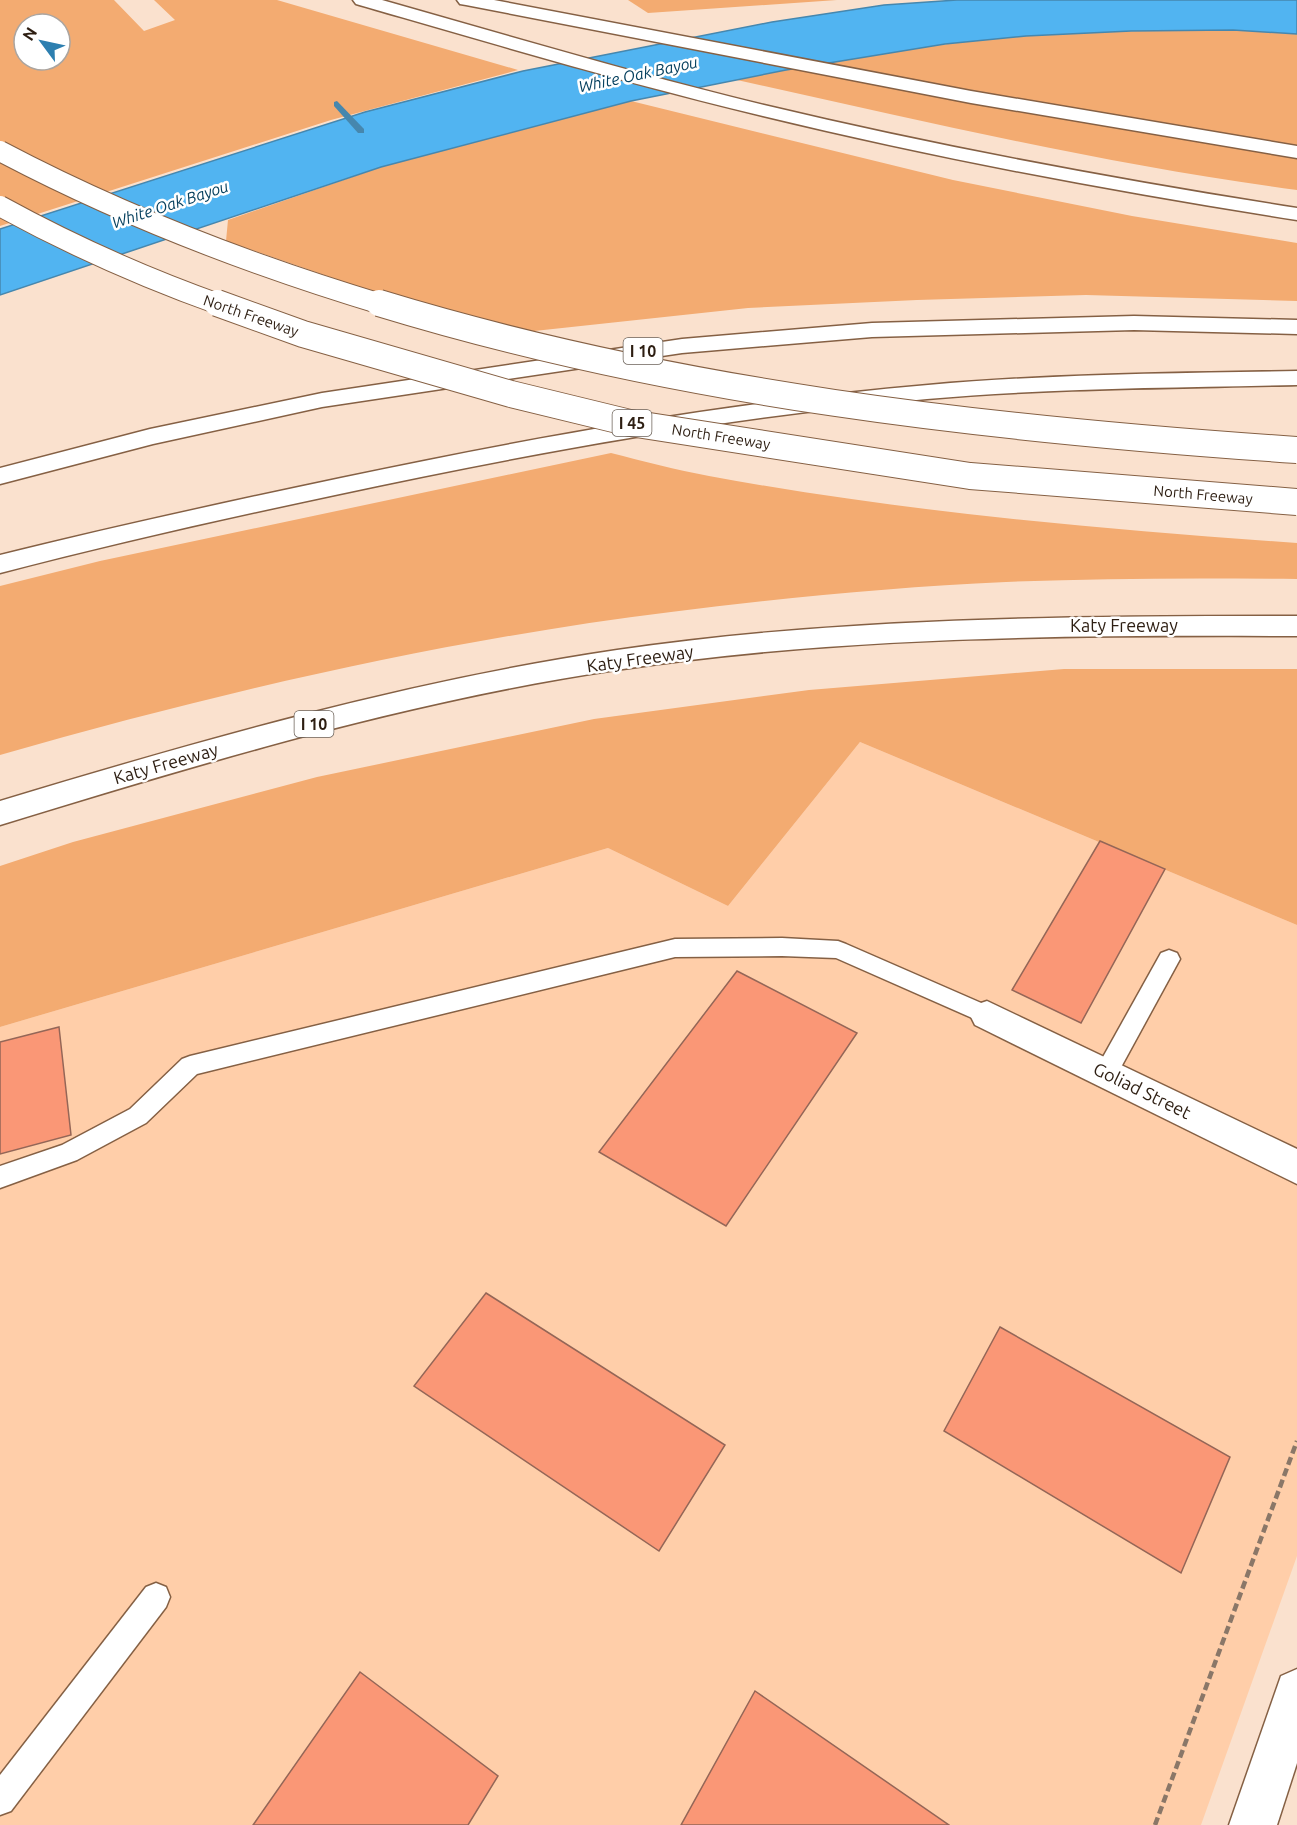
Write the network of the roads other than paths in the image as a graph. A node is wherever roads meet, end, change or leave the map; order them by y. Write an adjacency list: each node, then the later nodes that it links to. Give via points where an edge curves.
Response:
1 (362, 0): 6 (main road, via 804,120 971,157)
2 (466, 0): 4 (main road, via 971,97)
3 (0, 151): 9 (main road, bridge, via 91,197 242,259 434,320 567,353 719,385 895,412 1077,433)
4 (1297, 152)
5 (0, 206): 11 (main road, North Freeway / I 45, bridge, via 159,283 303,334 511,394 630,423 970,476)
6 (1297, 214)
7 (1297, 327): 10 (main road, I 10, via 1134,323 896,329 682,346 322,400 150,437)
8 (1297, 378): 12 (main road, bridge, via 1066,382 927,392 694,419 443,464 138,529)
9 (1297, 450)
10 (0, 476)
11 (1297, 502)
12 (0, 564)
13 (1297, 626): 14 (main road, Katy Freeway / I 10, via 912,631 634,657 390,705 123,775)
14 (0, 813)
15 (1169, 958): 17 (lane)
16 (979, 1011): 17 (main road, Goliad Street); 19 (lane, via 838,950 675,948 190,1066 138,1116 69,1153)
17 (1106, 1073): 18 (main road, Goliad Street)
18 (1297, 1167)
19 (0, 1177)
20 (156, 1597): 22 (lane)
21 (1297, 1692): 23 (main road)
22 (0, 1800)
23 (1253, 1825)

